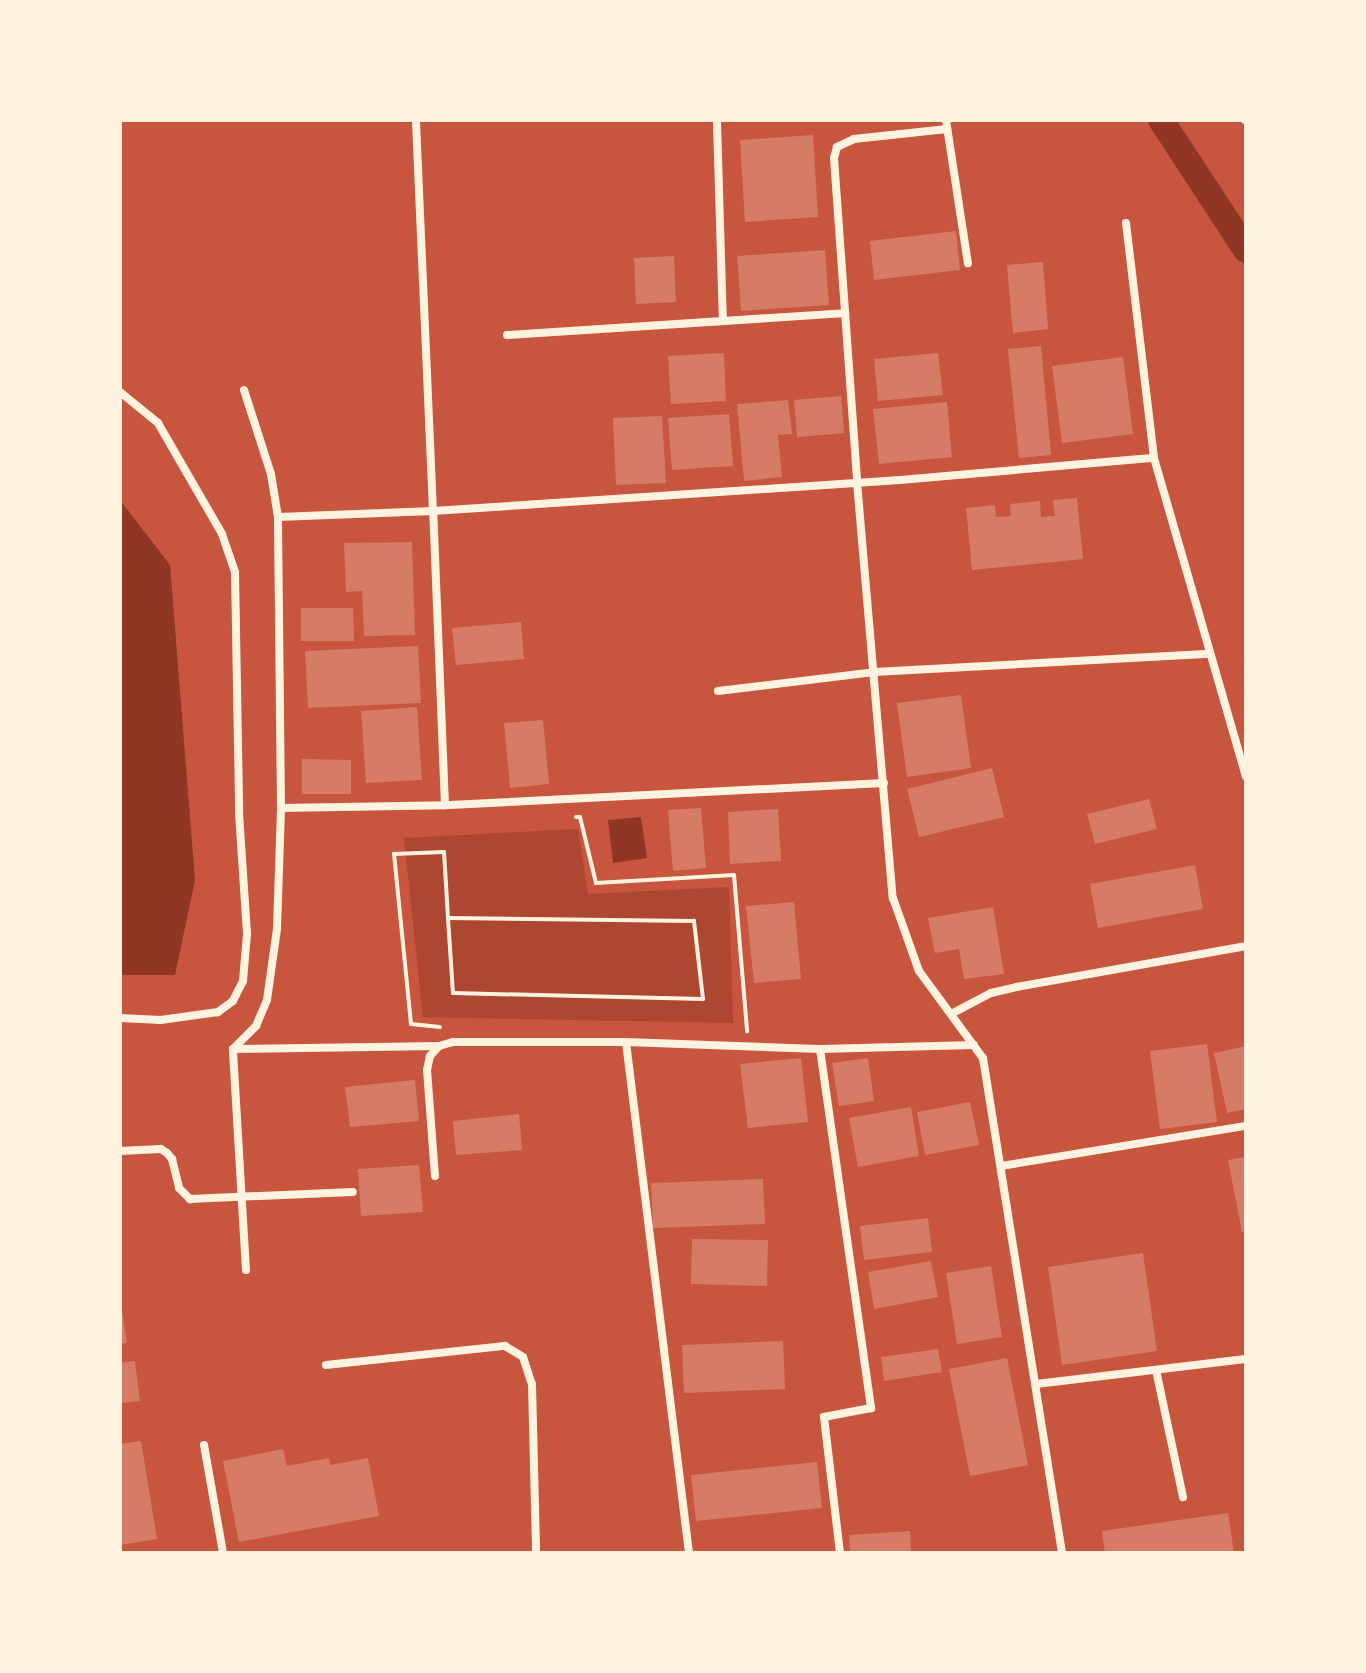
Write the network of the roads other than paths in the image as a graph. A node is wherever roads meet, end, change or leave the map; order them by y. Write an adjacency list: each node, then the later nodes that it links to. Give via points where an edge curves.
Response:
1 (416, 122): 13 (street)
2 (717, 122): 7 (street)
3 (947, 124): 5 (street); 6 (street, via 854,139 837,147)
4 (1126, 223): 11 (street)
5 (968, 263)
6 (845, 313): 7 (street); 12 (street)
7 (723, 321): 8 (street)
8 (507, 335)
9 (244, 390): 14 (street, via 271,474)
10 (120, 392): 24 (street, via 158,423 222,534 235,572 247,934 243,981 233,1001 218,1012 170,1020)
11 (1154, 458): 12 (street); 15 (street)
12 (857, 482): 13 (street); 16 (street)
13 (433, 511): 14 (street); 20 (street)
14 (278, 517): 21 (street)
15 (1210, 654): 16 (street); 18 (street)
16 (874, 672): 17 (street); 19 (street)
17 (718, 691)
18 (1246, 776)
19 (884, 783): 20 (street); 23 (street, via 893,898 919,971)
20 (445, 805): 21 (street)
21 (281, 808): 28 (street, via 277,929 267,1000 256,1026)
22 (1246, 946): 23 (street, via 1016,987 973,1000)
23 (951, 1014): 26 (street)
24 (120, 1018)
25 (626, 1042): 27 (street); 29 (street); 45 (street)
26 (974, 1045): 29 (street); 32 (street, via 983,1058)
27 (439, 1046): 28 (street); 33 (street, via 427,1070)
28 (233, 1049): 35 (street)
29 (820, 1049): 46 (street, via 871,1408 824,1417)
30 (1246, 1126): 32 (street)
31 (120, 1151): 35 (street, via 167,1153 179,1188 190,1199)
32 (1001, 1166): 40 (street)
33 (435, 1176)
34 (353, 1192): 35 (street)
35 (241, 1197): 36 (street)
36 (246, 1270)
37 (1246, 1359): 39 (street)
38 (326, 1365): 44 (street, via 505,1346 523,1357 532,1384)
39 (1156, 1370): 40 (street); 42 (street)
40 (1036, 1384): 47 (street)
41 (204, 1445): 43 (street)
42 (1183, 1497)
43 (223, 1553)
44 (536, 1553)
45 (689, 1553)
46 (840, 1553)
47 (1062, 1553)

